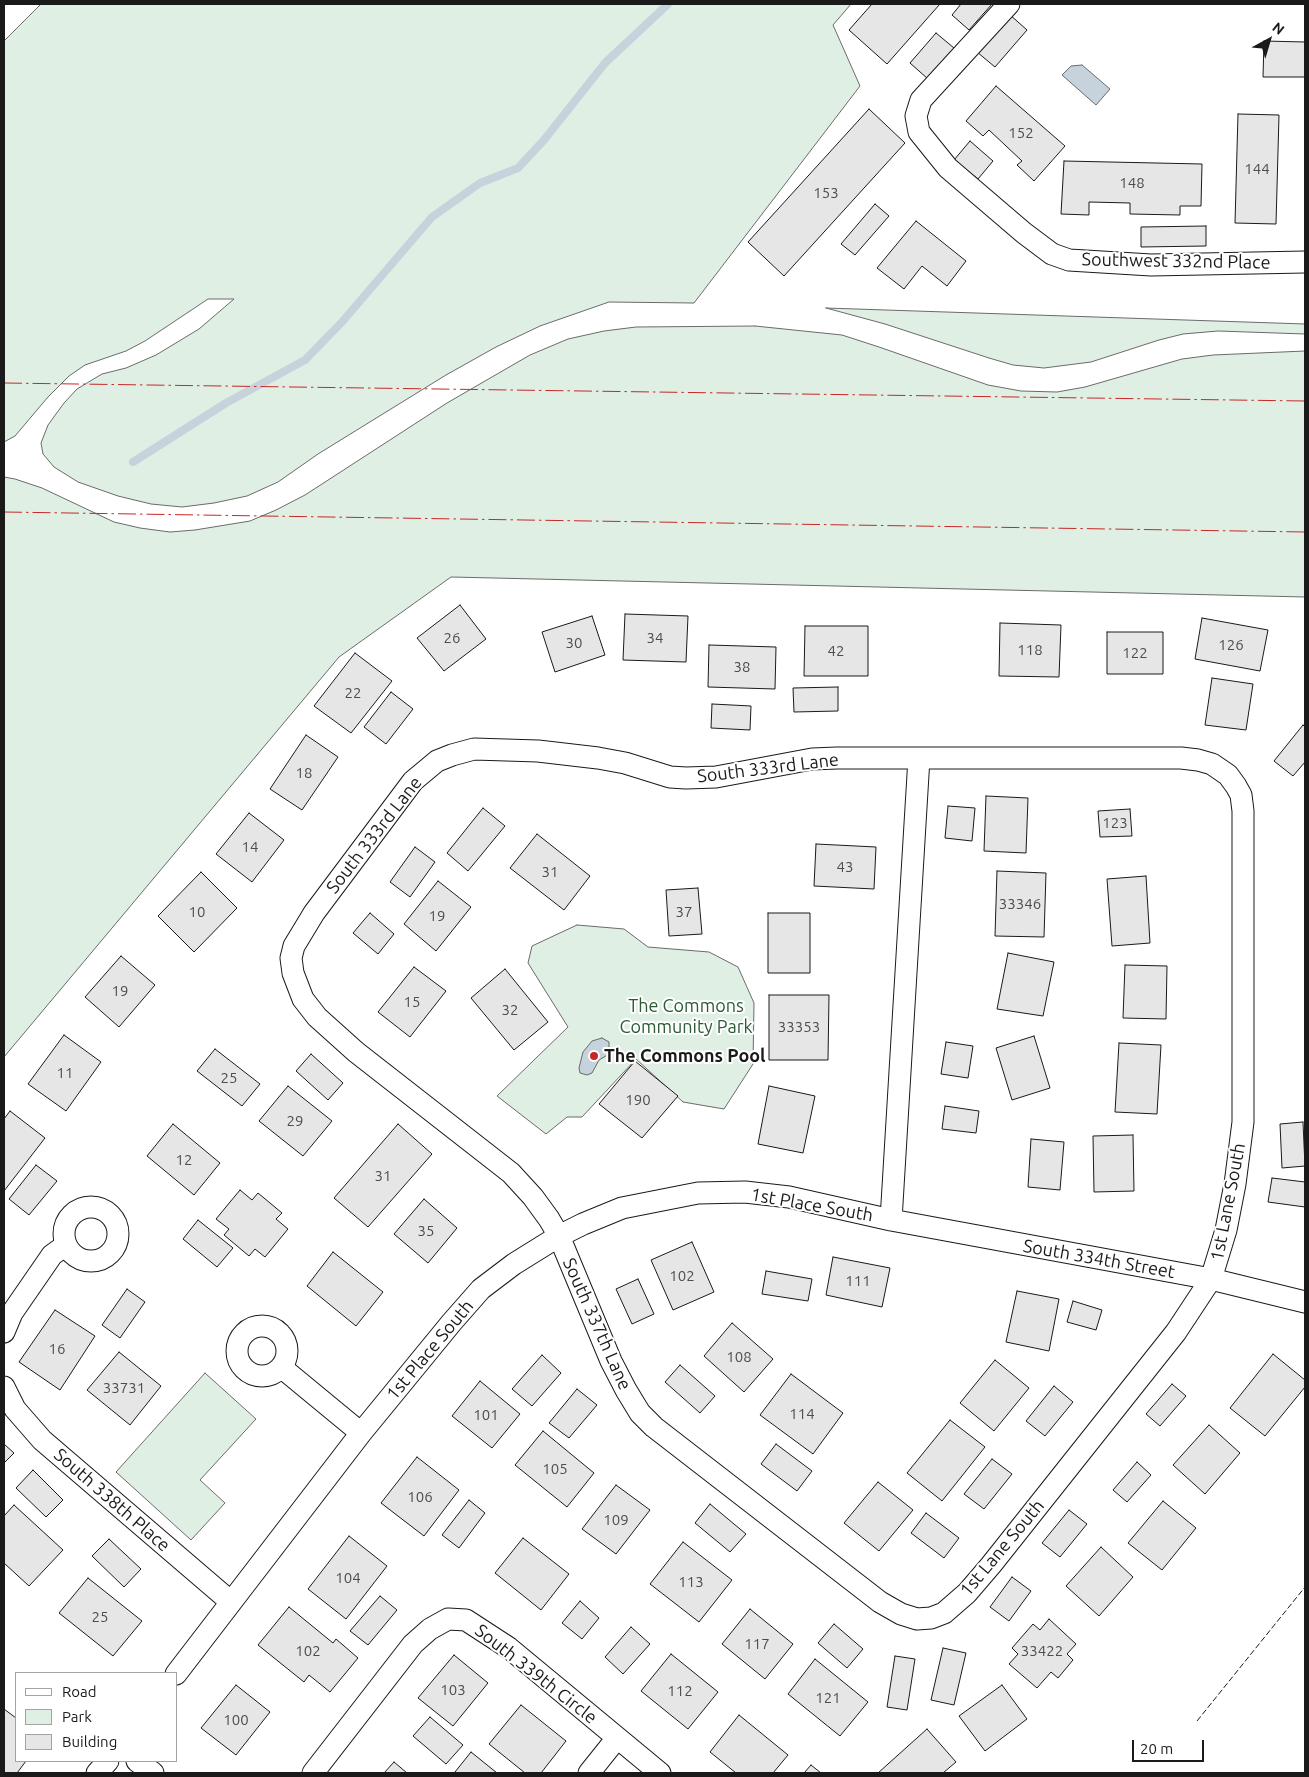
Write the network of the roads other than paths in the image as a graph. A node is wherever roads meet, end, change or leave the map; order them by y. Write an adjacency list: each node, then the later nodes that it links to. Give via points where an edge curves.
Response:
1 (1010, 4): 2 (street, Southwest 332nd Place, via 920,100 916,116 918,132 948,168 1024,233 1052,254 1068,260 1151,265)
2 (1305, 262)
3 (919, 758): 4 (street, South 333rd Lane, via 1181,758 1212,764); 5 (street, South 333rd Lane, via 812,760 716,777 686,778 670,777 598,758 538,751 474,749 452,755 437,761 413,780 314,913 294,946 291,958); 6 (street, 1st Place South)
4 (1228, 775): 9 (street, 1st Lane South, via 1241,795 1243,810 1243,1122 1228,1220)
5 (298, 988): 7 (street, South 337th Lane, via 317,1017 356,1052 511,1173 540,1205)
6 (891, 1220): 7 (street, 1st Place South, via 789,1197 746,1192 698,1193 622,1208); 9 (street, South 334th Street)
7 (559, 1236): 14 (street, 1st Place South, via 482,1289); 16 (street, South 337th Lane, via 611,1361 640,1412 669,1440 866,1592 901,1614 917,1619)
8 (66, 1245): 11 (street, via 52,1255 12,1313)
9 (1211, 1280): 10 (street, South 334th Street); 16 (street, 1st Lane South, via 1176,1332 991,1565 954,1606)
10 (1305, 1302)
11 (4, 1332)
12 (281, 1367): 14 (street)
13 (4, 1387): 15 (street, South 338th Place, via 15,1409 42,1440)
14 (361, 1433): 15 (street, 1st Place South)
15 (231, 1602): 17 (street, 1st Place South)
16 (931, 1618)
17 (178, 1672)
18 (617, 1738): 23 (street, South 339th Circle, via 509,1648 466,1620 448,1619 412,1644); 24 (street); 25 (street, South 339th Circle)
19 (107, 1762): 21 (street)
20 (138, 1762): 22 (street)
21 (97, 1773)
22 (153, 1773)
23 (313, 1773)
24 (589, 1773)
25 (660, 1773)

